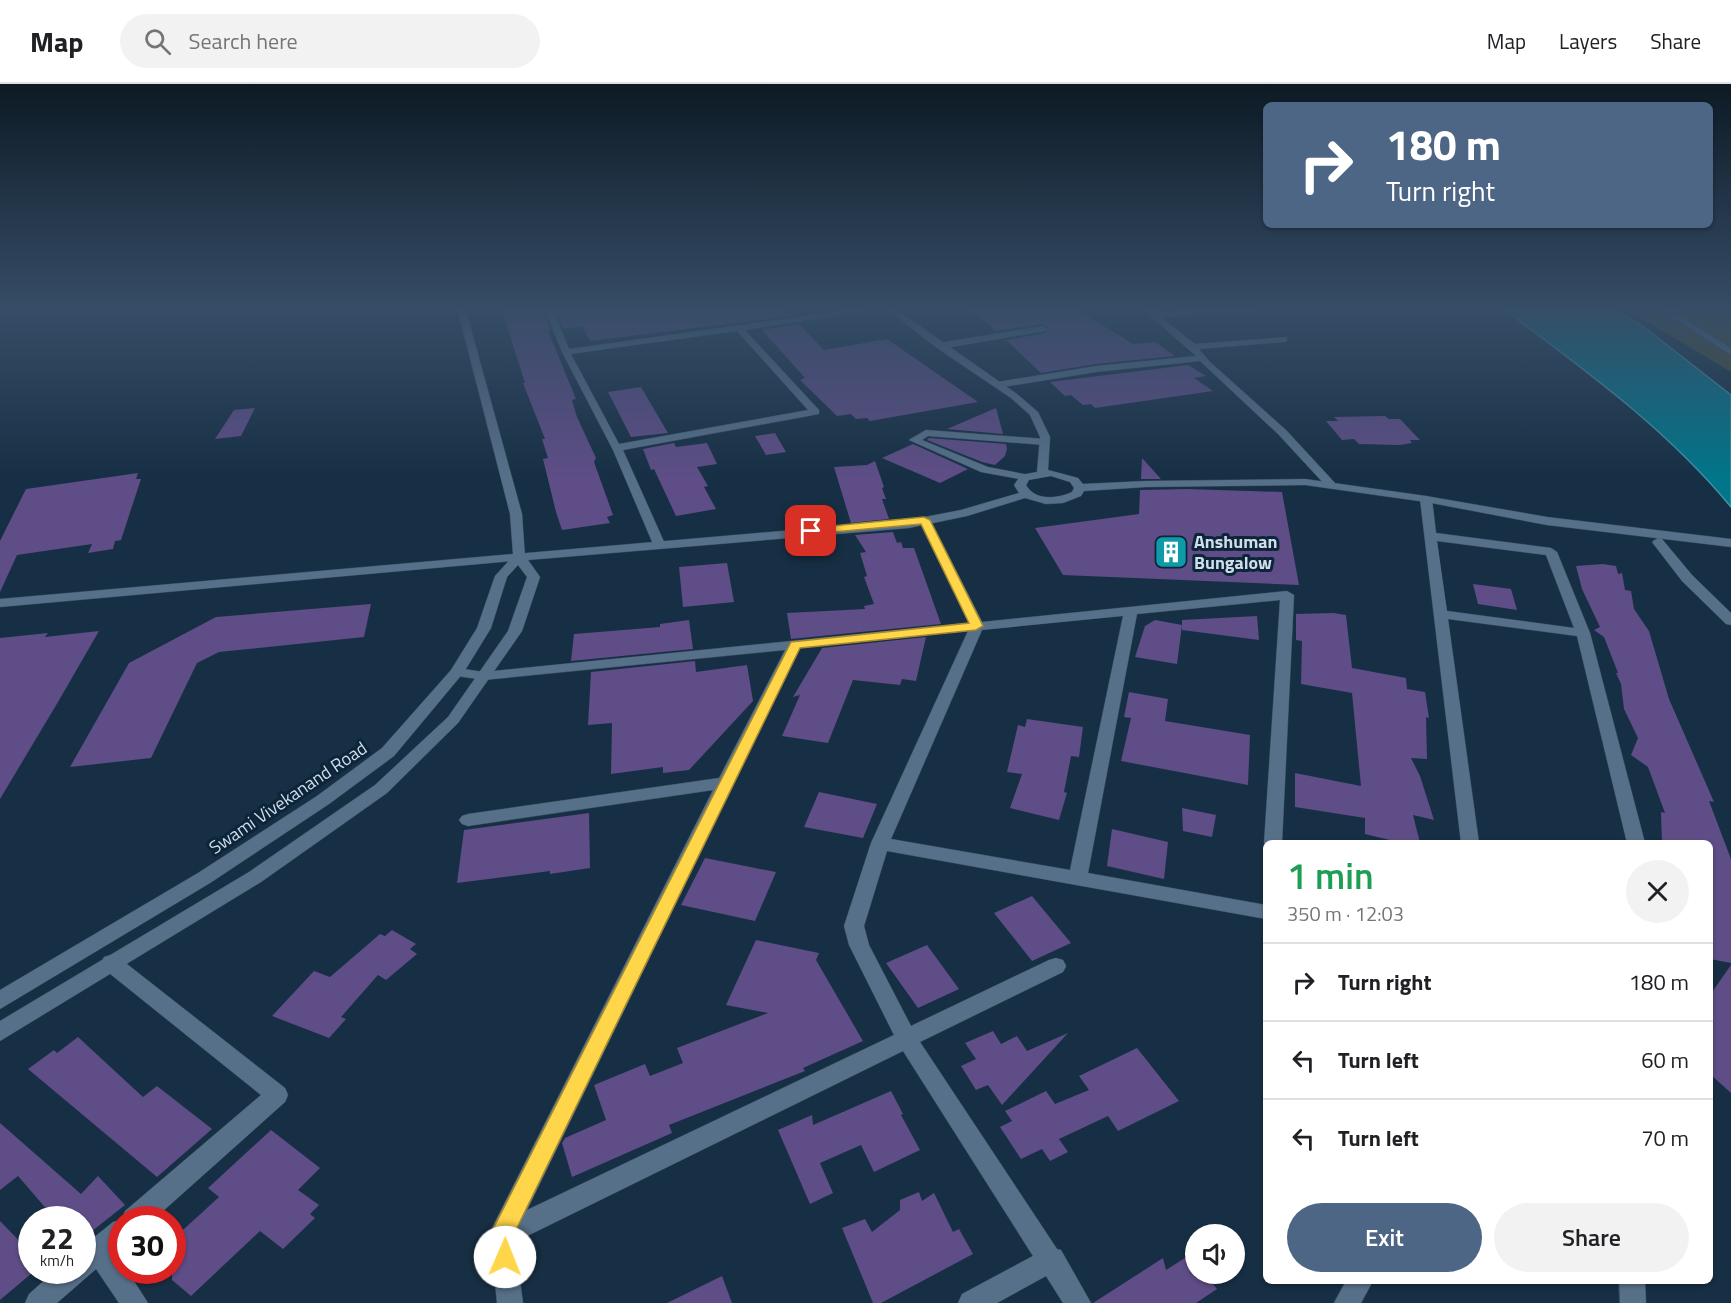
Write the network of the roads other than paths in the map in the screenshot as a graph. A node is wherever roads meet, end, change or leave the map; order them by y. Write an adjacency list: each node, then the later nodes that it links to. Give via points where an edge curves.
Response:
1 (476, 364): 21 (street, via 516,514)
2 (572, 364): 9 (street)
3 (771, 364): 9 (street, via 815,412)
4 (966, 364): 7 (street)
5 (1146, 364): 7 (street)
6 (1209, 364): 12 (street, via 1282,432)
7 (997, 385): 8 (street, via 1034,414)
8 (1045, 442): 10 (street); 11 (street, via 926,433 915,440 978,468)
9 (617, 448): 20 (street)
10 (1042, 473): 11 (street); 13 (street, via 1074,480)
11 (1025, 477): 14 (street, via 1020,485)
12 (1331, 486): 13 (street, via 1305,482); 15 (street)
13 (1080, 488): 14 (street, via 1077,494 1059,501)
14 (1027, 494): 16 (street)
15 (1426, 499): 17 (street); 19 (street, via 1547,522)
16 (924, 520): 20 (street); 26 (street)
17 (1431, 536): 24 (street); 27 (street, via 1551,552)
18 (1658, 542): 25 (street, via 1687,578)
19 (1731, 543)
20 (659, 544): 21 (street)
21 (519, 557): 22 (street); 29 (street, Swami Vivekanand Road, via 501,576 484,628); 30 (street, via 534,577 515,631)
22 (0, 603)
23 (1131, 610): 26 (street); 33 (street, via 1287,595); 37 (street)
24 (1441, 614): 27 (street); 34 (street)
25 (1731, 621)
26 (976, 626): 28 (street); 36 (street)
27 (1583, 633): 35 (street)
28 (795, 645): 30 (street); 31 (street)
29 (457, 672): 30 (street); 41 (street, Swami Vivekanand Road, via 388,752 323,800 204,878)
30 (484, 676): 39 (street, via 453,720 381,789 255,878)
31 (725, 783): 32 (street); 45 (street)
32 (468, 820)
33 (1273, 840)
34 (1470, 840)
35 (1635, 840)
36 (880, 843): 37 (street); 43 (street, via 854,926 859,945)
37 (1078, 878): 38 (street)
38 (1263, 911)
39 (111, 963): 42 (street); 44 (street, via 277,1095)
40 (1056, 966): 43 (street)
41 (0, 1000)
42 (0, 1032)
43 (906, 1038): 45 (street); 48 (street)
44 (150, 1206)
45 (502, 1235): 55 (street)
46 (108, 1243): 47 (street)
47 (96, 1253)
48 (1052, 1259): 56 (street); 57 (street)
49 (96, 1264): 54 (street)
50 (59, 1284): 53 (street)
51 (1358, 1284): 58 (street)
52 (1632, 1284): 59 (street)
53 (38, 1303)
54 (135, 1303)
55 (510, 1303)
56 (971, 1303)
57 (1078, 1303)
58 (1347, 1303)
59 (1633, 1303)

